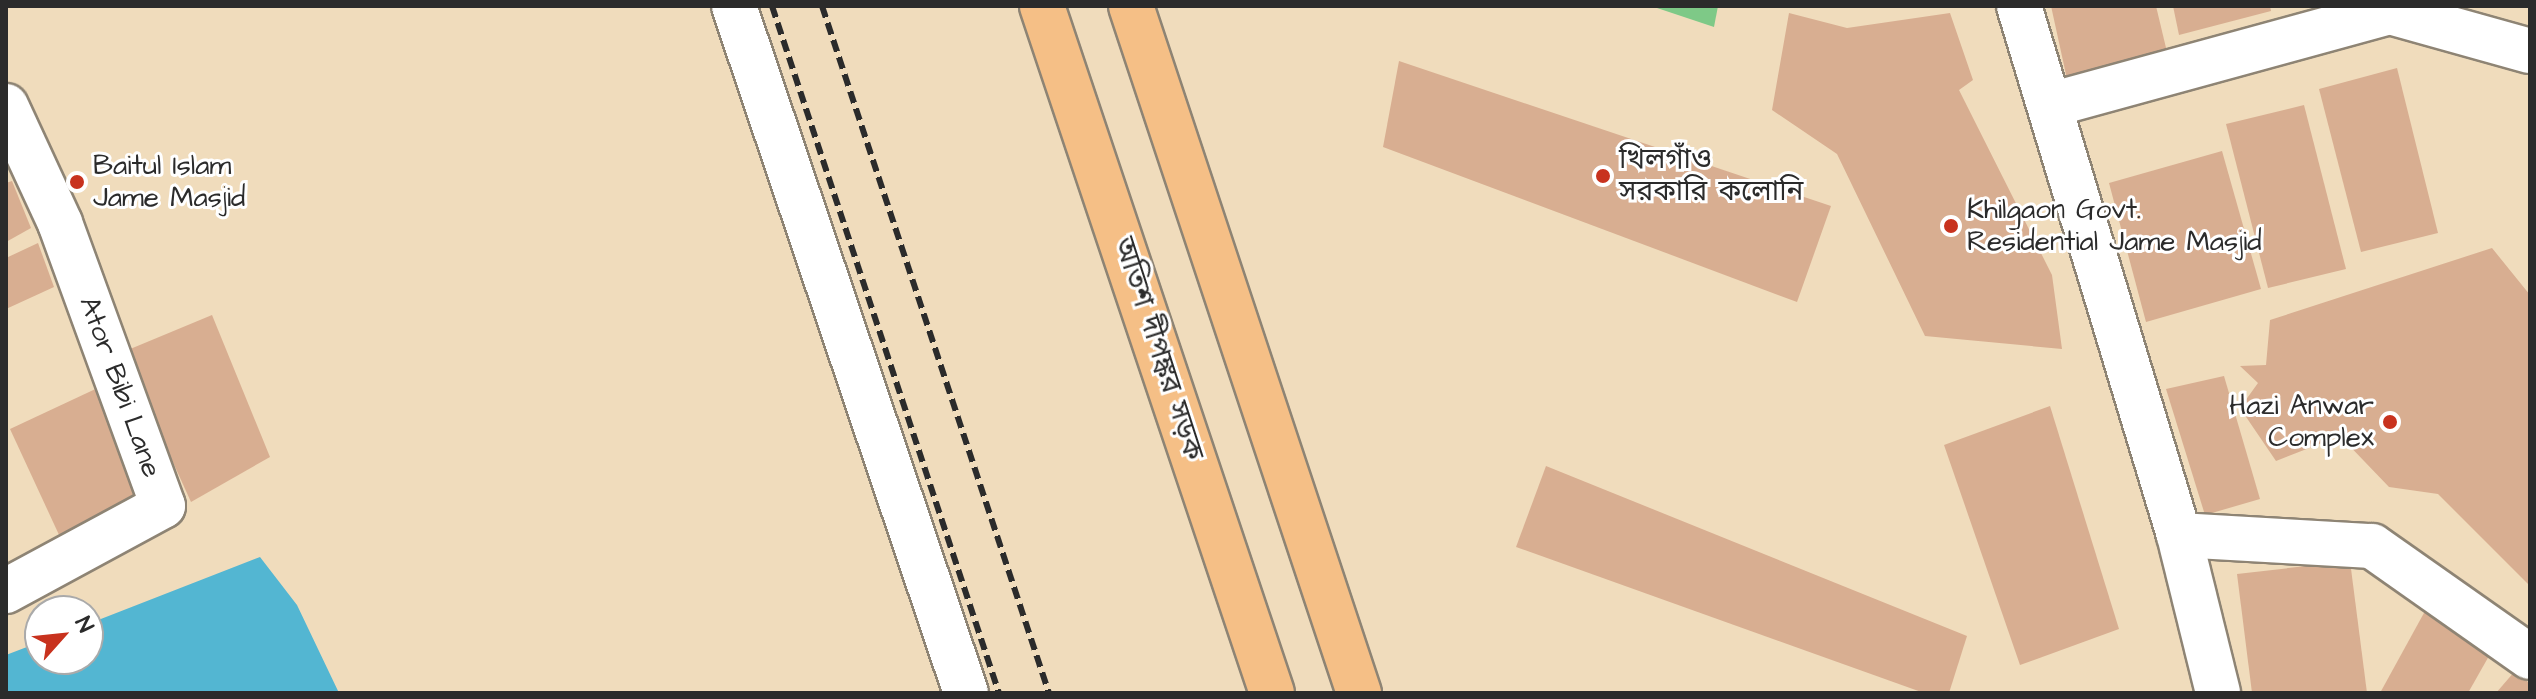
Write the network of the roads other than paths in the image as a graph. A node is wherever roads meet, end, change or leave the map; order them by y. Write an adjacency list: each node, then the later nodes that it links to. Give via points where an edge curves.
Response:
1 (734, 6): 11 (street)
2 (1042, 6): 12 (main road, অতিশ দীপঙ্কর সড়ক)
3 (1131, 6): 13 (main road)
4 (2019, 6): 6 (street)
5 (2530, 51): 6 (street, via 2390,12)
6 (2050, 105): 8 (street)
7 (6, 106): 9 (street, Ator Bibi Lane, via 60,223 163,506)
8 (2179, 535): 10 (street, via 2372,546); 14 (street)
9 (6, 591)
10 (2530, 657)
11 (966, 693)
12 (1272, 693)
13 (1359, 693)
14 (2218, 693)

